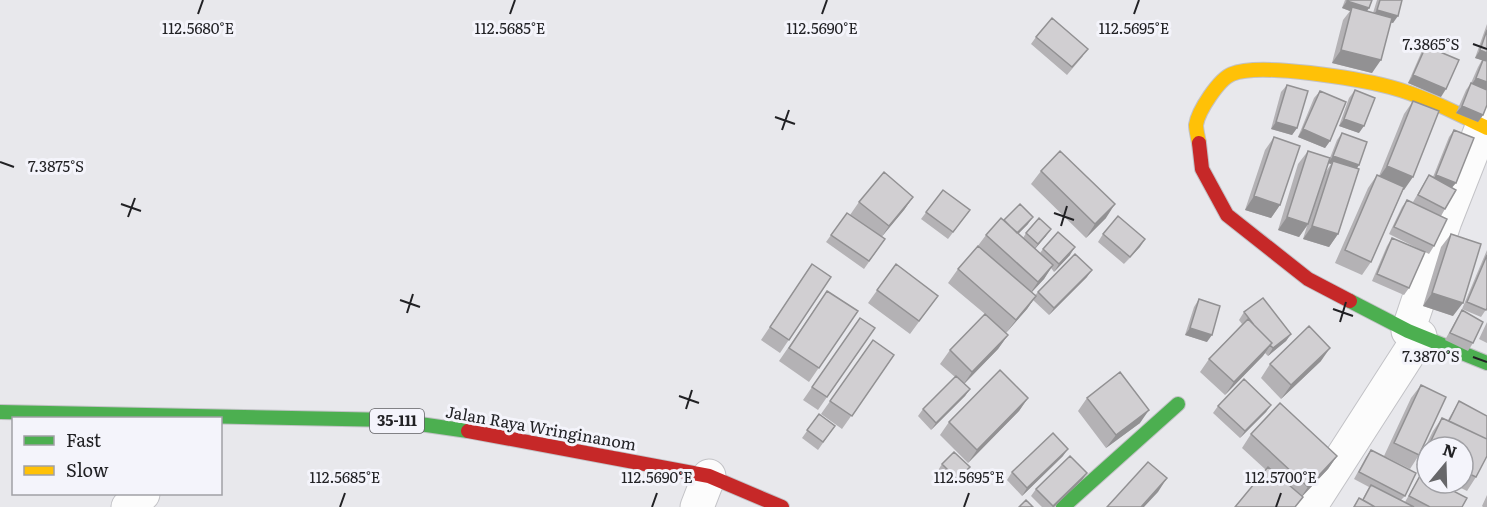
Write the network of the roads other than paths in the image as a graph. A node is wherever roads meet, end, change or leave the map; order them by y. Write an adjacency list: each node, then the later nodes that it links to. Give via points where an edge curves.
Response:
1 (1485, 122): 2 (street); 2 (street, via 1390,87 1303,72 1250,69 1230,74 1210,92 1196,124 1202,170 1227,215 1308,279)
2 (1414, 333): 3 (street); 14 (street)
3 (1487, 363)
4 (1178, 404): 13 (street)
5 (0, 412): 6 (street, Jalan Raya Wringinanom / 35-111)
6 (157, 417)
7 (222, 418): 8 (street, Jalan Raya Wringinanom / 35-111, via 392,420 489,434)
8 (709, 476): 11 (street); 12 (street, Jalan Raya Wringinanom / 35-111)
9 (142, 495): 10 (street)
10 (128, 507)
11 (697, 507)
12 (782, 507)
13 (1063, 507)
14 (1310, 507)

